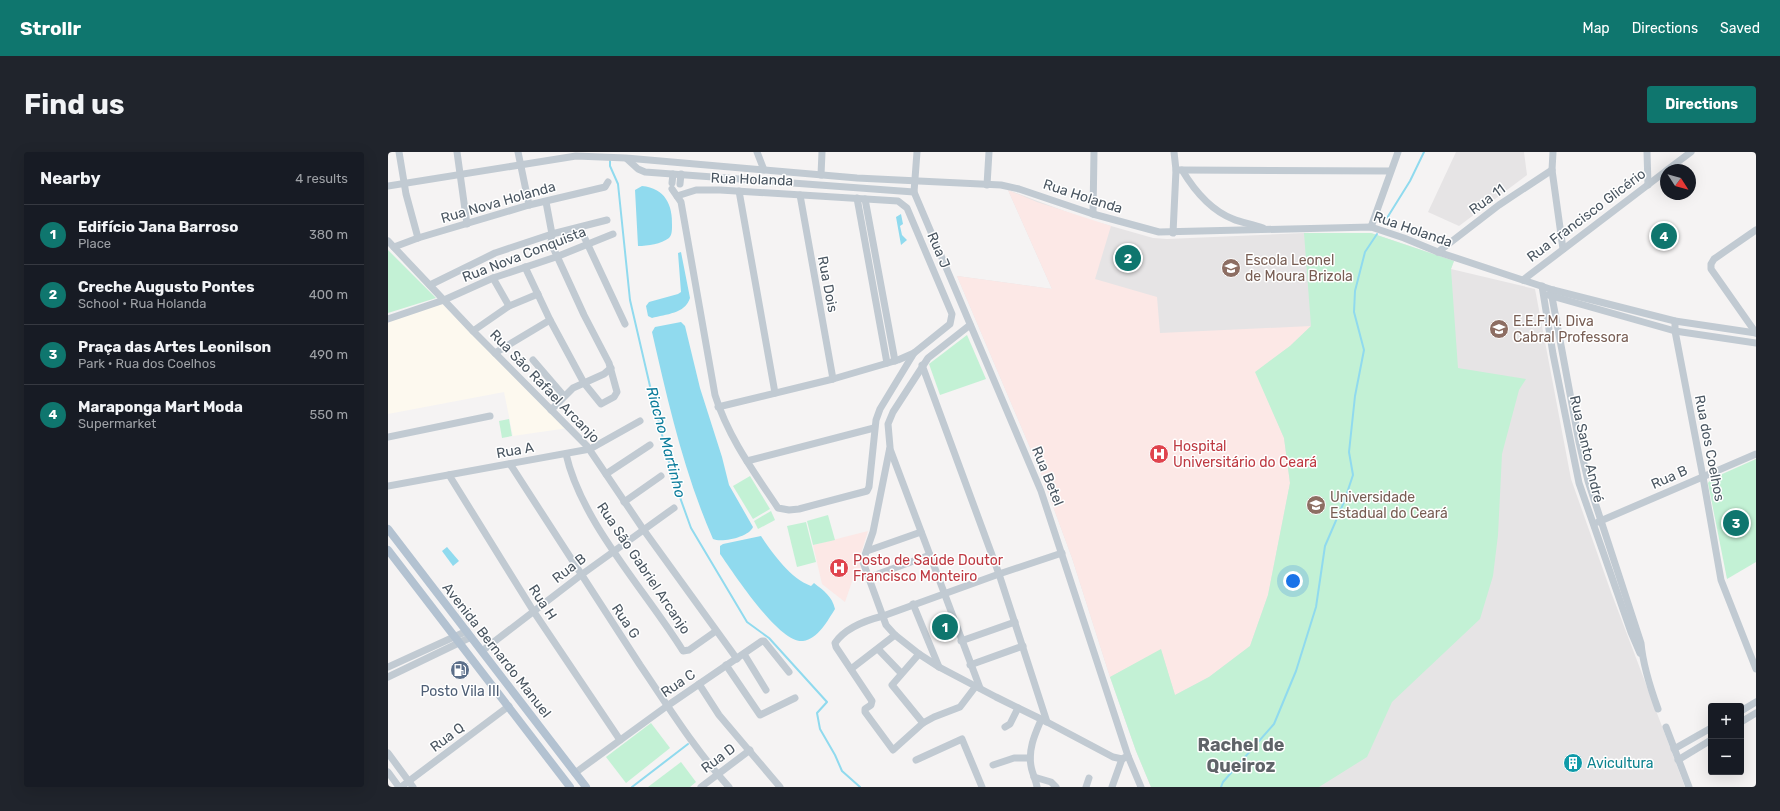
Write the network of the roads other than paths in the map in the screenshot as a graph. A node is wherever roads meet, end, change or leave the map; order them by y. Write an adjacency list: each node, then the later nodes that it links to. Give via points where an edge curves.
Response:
1 (399, 152): 30 (street)
2 (457, 152): 23 (street)
3 (518, 152): 18 (street)
4 (757, 152): 19 (street)
5 (822, 152): 26 (street)
6 (917, 152): 29 (street, Rua Betel)
7 (989, 152): 31 (street)
8 (1094, 152): 42 (street)
9 (1174, 152): 20 (street)
10 (1398, 152): 21 (street)
11 (1553, 152): 22 (street)
12 (1647, 152): 32 (street)
13 (1691, 152): 17 (street, Rua Francisco Glicério)
14 (575, 154): 15 (street, Rua Holanda); 18 (street, Rua Holanda)
15 (592, 154): 16 (street, Rua Holanda)
16 (626, 158): 19 (street, Rua Holanda); 24 (street, Rua Holanda, via 644,172)
17 (1674, 164)
18 (520, 165): 23 (street, Rua Holanda); 41 (street)
19 (764, 170): 26 (street, Rua Holanda)
20 (1179, 170): 21 (street); 47 (street, via 1200,195 1221,212 1232,219); 49 (street)
21 (1390, 170): 45 (street)
22 (1552, 170): 56 (street); 57 (street, Rua 11, via 1499,205)
23 (460, 174): 30 (street, Rua Holanda); 44 (street)
24 (673, 174): 25 (street, Rua Holanda); 34 (street)
25 (681, 174): 34 (street); 36 (street, Rua Holanda)
26 (821, 175): 29 (street, Rua Holanda)
27 (1660, 175): 32 (street, Rua Francisco Glicério)
28 (608, 182): 40 (street, Rua Nova Holanda, via 605,187)
29 (915, 182): 31 (street, Rua Holanda); 36 (street, Rua Betel)
30 (404, 183): 33 (street, Rua Holanda); 52 (street)
31 (987, 185): 42 (street, Rua Holanda, via 1019,189)
32 (1648, 185): 56 (street, Rua Francisco Glicério)
33 (388, 186)
34 (676, 188): 35 (street, Rua Holanda); 89 (street, via 681,202)
35 (739, 191): 37 (street, Rua Holanda); 87 (street)
36 (914, 192): 72 (street, Rua Betel)
37 (800, 195): 38 (street, Rua Holanda); 85 (street, Rua Dois)
38 (861, 199): 39 (street, Rua Holanda); 80 (street); 81 (street)
39 (898, 201): 78 (street, Rua J, via 907,208 952,314 950,324)
40 (546, 202): 41 (street, Rua Nova Holanda); 50 (street)
41 (529, 205): 44 (street, Rua Nova Holanda)
42 (1093, 214): 49 (street, Rua Holanda, via 1147,230)
43 (607, 220): 46 (street)
44 (467, 224): 52 (street, Rua Nova Holanda)
45 (1371, 226): 47 (street, Rua Holanda); 57 (street, Rua Holanda)
46 (580, 228): 50 (street); 54 (street)
47 (1267, 229): 49 (street, Rua Holanda)
48 (1756, 230): 75 (street, via 1714,259 1711,269)
49 (1173, 233)
50 (552, 234): 58 (street, via 551,243); 62 (street, via 495,253)
51 (613, 234): 54 (street, Rua Nova Conquista)
52 (418, 238): 55 (street, Rua Nova Holanda)
53 (388, 241): 55 (street, Rua São Rafael Arcanjo)
54 (588, 244): 58 (street, Rua Nova Conquista); 71 (street)
55 (394, 247): 62 (street, Rua São Rafael Arcanjo)
56 (1563, 249): 61 (street, Rua Francisco Glicério)
57 (1438, 252): 61 (street, Rua Holanda)
58 (556, 257): 59 (street, Rua Nova Conquista); 83 (street)
59 (525, 267): 60 (street, Rua Nova Conquista); 65 (street)
60 (493, 278): 66 (street, Rua Nova Conquista); 67 (street)
61 (1522, 280): 63 (street, Rua Holanda)
62 (430, 285): 66 (street, Rua São Rafael Arcanjo)
63 (1542, 290): 64 (street, Rua Holanda); 110 (street, Rua Santo André, via 1571,446)
64 (1552, 293): 70 (street, Rua Holanda); 74 (street, Rua Holanda); 109 (street, Rua Santo André, via 1579,442)
65 (538, 294): 67 (street); 69 (street)
66 (444, 300): 68 (street, Rua Nova Conquista); 73 (street, Rua São Rafael Arcanjo)
67 (509, 306): 73 (street)
68 (388, 319)
69 (550, 320): 77 (street); 86 (street)
70 (1675, 321): 74 (street, Rua dos Coelhos); 75 (street, Rua Holanda)
71 (624, 324)
72 (970, 325): 82 (street); 117 (street, Rua Betel, via 1041,490)
73 (473, 330): 77 (street, Rua São Rafael Arcanjo)
74 (1675, 331): 76 (street, Rua Holanda); 105 (street, Rua dos Coelhos)
75 (1756, 333)
76 (1756, 343)
77 (496, 353): 90 (street, Rua São Rafael Arcanjo)
78 (914, 353): 80 (street); 84 (street)
79 (533, 360): 88 (street)
80 (896, 360): 81 (street); 84 (street)
81 (887, 363): 85 (street)
82 (922, 365): 96 (street, via 891,417 888,432); 119 (street)
83 (611, 368): 86 (street); 86 (street, via 617,392 614,397 601,404)
84 (902, 374): 93 (street, via 880,409)
85 (833, 379): 87 (street)
86 (584, 384): 88 (street, via 578,385)
87 (775, 393): 89 (street)
88 (564, 396): 90 (street)
89 (718, 407): 100 (street)
90 (552, 410): 97 (street, Rua São Rafael Arcanjo)
91 (490, 416): 94 (street)
92 (640, 421): 97 (street, Rua A)
93 (874, 428): 100 (street); 100 (street, via 869,487 867,491 855,495 799,509 784,510 778,508)
94 (388, 437)
95 (650, 445): 102 (street)
96 (890, 447): 113 (street); 116 (street)
97 (590, 450): 98 (street, Rua A); 102 (street, Rua São Rafael Arcanjo)
98 (566, 454): 101 (street, Rua A); 115 (street, Rua São Gabriel Arcanjo, via 578,490)
99 (1756, 454): 105 (street, Rua B)
100 (747, 461)
101 (510, 464): 103 (street, Rua A); 120 (street, Rua G)
102 (606, 474): 107 (street, Rua São Rafael Arcanjo)
103 (449, 475): 106 (street, Rua A); 124 (street, Rua H)
104 (661, 476): 107 (street)
105 (1703, 476): 109 (street, Rua B); 144 (street, Rua dos Coelhos, via 1721,580)
106 (388, 486)
107 (624, 502): 112 (street, Rua São Rafael Arcanjo)
108 (674, 508): 112 (street, Rua B)
109 (1601, 521): 110 (street, Rua B); 137 (street, Rua Santo André, via 1641,643)
110 (1592, 524): 137 (street, Rua Santo André)
111 (388, 529): 128 (main road, Avenida Bernardo Manuel)
112 (643, 529): 115 (street, Rua B); 127 (street, Rua São Rafael Arcanjo)
113 (921, 532): 116 (street); 118 (street)
114 (388, 550): 130 (main road, Avenida Bernardo Manuel)
115 (614, 550): 120 (street, Rua B); 127 (street, Rua São Gabriel Arcanjo, via 683,650 689,650)
116 (867, 551): 121 (street, via 864,562)
117 (1062, 553): 119 (street); 171 (street, Rua Betel)
118 (930, 555): 121 (street); 122 (street)
119 (999, 574): 122 (street); 126 (street)
120 (581, 575): 124 (street, Rua B); 154 (street, Rua G)
121 (870, 577): 125 (street)
122 (944, 593): 123 (street); 131 (street)
123 (913, 604): 125 (street); 142 (street)
124 (534, 612): 134 (street, Rua B); 165 (street, Rua H)
125 (883, 616): 129 (street, via 886,625); 143 (street, via 860,623 835,643)
126 (1015, 622): 131 (street); 132 (street)
127 (716, 631): 138 (street, Rua São Rafael Arcanjo)
128 (469, 634): 130 (street); 134 (main road, Avenida Bernardo Manuel)
129 (895, 635): 133 (street); 136 (street)
130 (458, 640): 141 (street); 147 (street); 153 (main road, Avenida Bernardo Manuel)
131 (961, 641): 140 (street)
132 (1023, 646): 140 (street); 160 (street)
133 (878, 649): 143 (street); 146 (street)
134 (482, 651): 176 (main road, Avenida Bernardo Manuel)
135 (744, 654): 138 (street, Rua C); 145 (street, Rua C, via 764,641); 150 (street)
136 (919, 654): 142 (street); 146 (street)
137 (1642, 657): 156 (street, Rua Santo André)
138 (737, 659): 139 (street, Rua C)
139 (726, 665): 148 (street, Rua C); 151 (street, via 760,715)
140 (970, 665): 149 (street)
141 (388, 667)
142 (939, 667): 149 (street)
143 (851, 669): 161 (street, via 872,701 865,712 893,750)
144 (1756, 669)
145 (789, 672)
146 (901, 673): 161 (street, via 892,685)
147 (388, 677)
148 (699, 684): 154 (street, Rua C); 168 (street, via 719,715)
149 (978, 687): 155 (street); 161 (street, via 960,707)
150 (766, 690)
151 (794, 698)
152 (1756, 702): 157 (street)
153 (509, 706): 180 (street, Rua Q); 182 (main road, Avenida Bernardo Manuel)
154 (667, 706): 165 (street, Rua C); 177 (street, Rua G)
155 (1018, 708): 160 (street); 162 (street, via 1010,724)
156 (1658, 709)
157 (1744, 709)
158 (1756, 713): 159 (street)
159 (1744, 720)
160 (1044, 721): 170 (street, via 1032,740); 171 (street, via 1113,757)
161 (924, 723)
162 (1005, 727)
163 (1666, 727): 167 (street)
164 (1708, 730): 167 (street)
165 (620, 740): 176 (street, Rua C)
166 (1708, 742): 173 (street)
167 (1674, 749): 173 (street)
168 (750, 750): 177 (street, Rua D); 186 (street)
169 (388, 753): 180 (street)
170 (1030, 758): 174 (street, via 1014,758); 178 (street)
171 (1125, 758): 191 (street); 192 (street, Rua Betel)
172 (916, 760): 187 (street, via 962,739)
173 (1678, 760): 193 (street)
174 (993, 765)
175 (388, 772): 181 (street)
176 (575, 772): 183 (main road, Avenida Bernardo Manuel)
177 (717, 774): 184 (street, Rua D); 185 (street, Rua G)
178 (1034, 777): 188 (street); 189 (street, via 1051,782)
179 (1089, 778): 190 (street)
180 (411, 785): 181 (street, Rua Q)
181 (400, 787)
182 (570, 787)
183 (586, 787)
184 (701, 787)
185 (729, 787)
186 (780, 787)
187 (982, 787)
188 (1037, 787)
189 (1056, 787)
190 (1086, 787)
191 (1112, 787)
192 (1142, 787)
193 (1689, 787)

